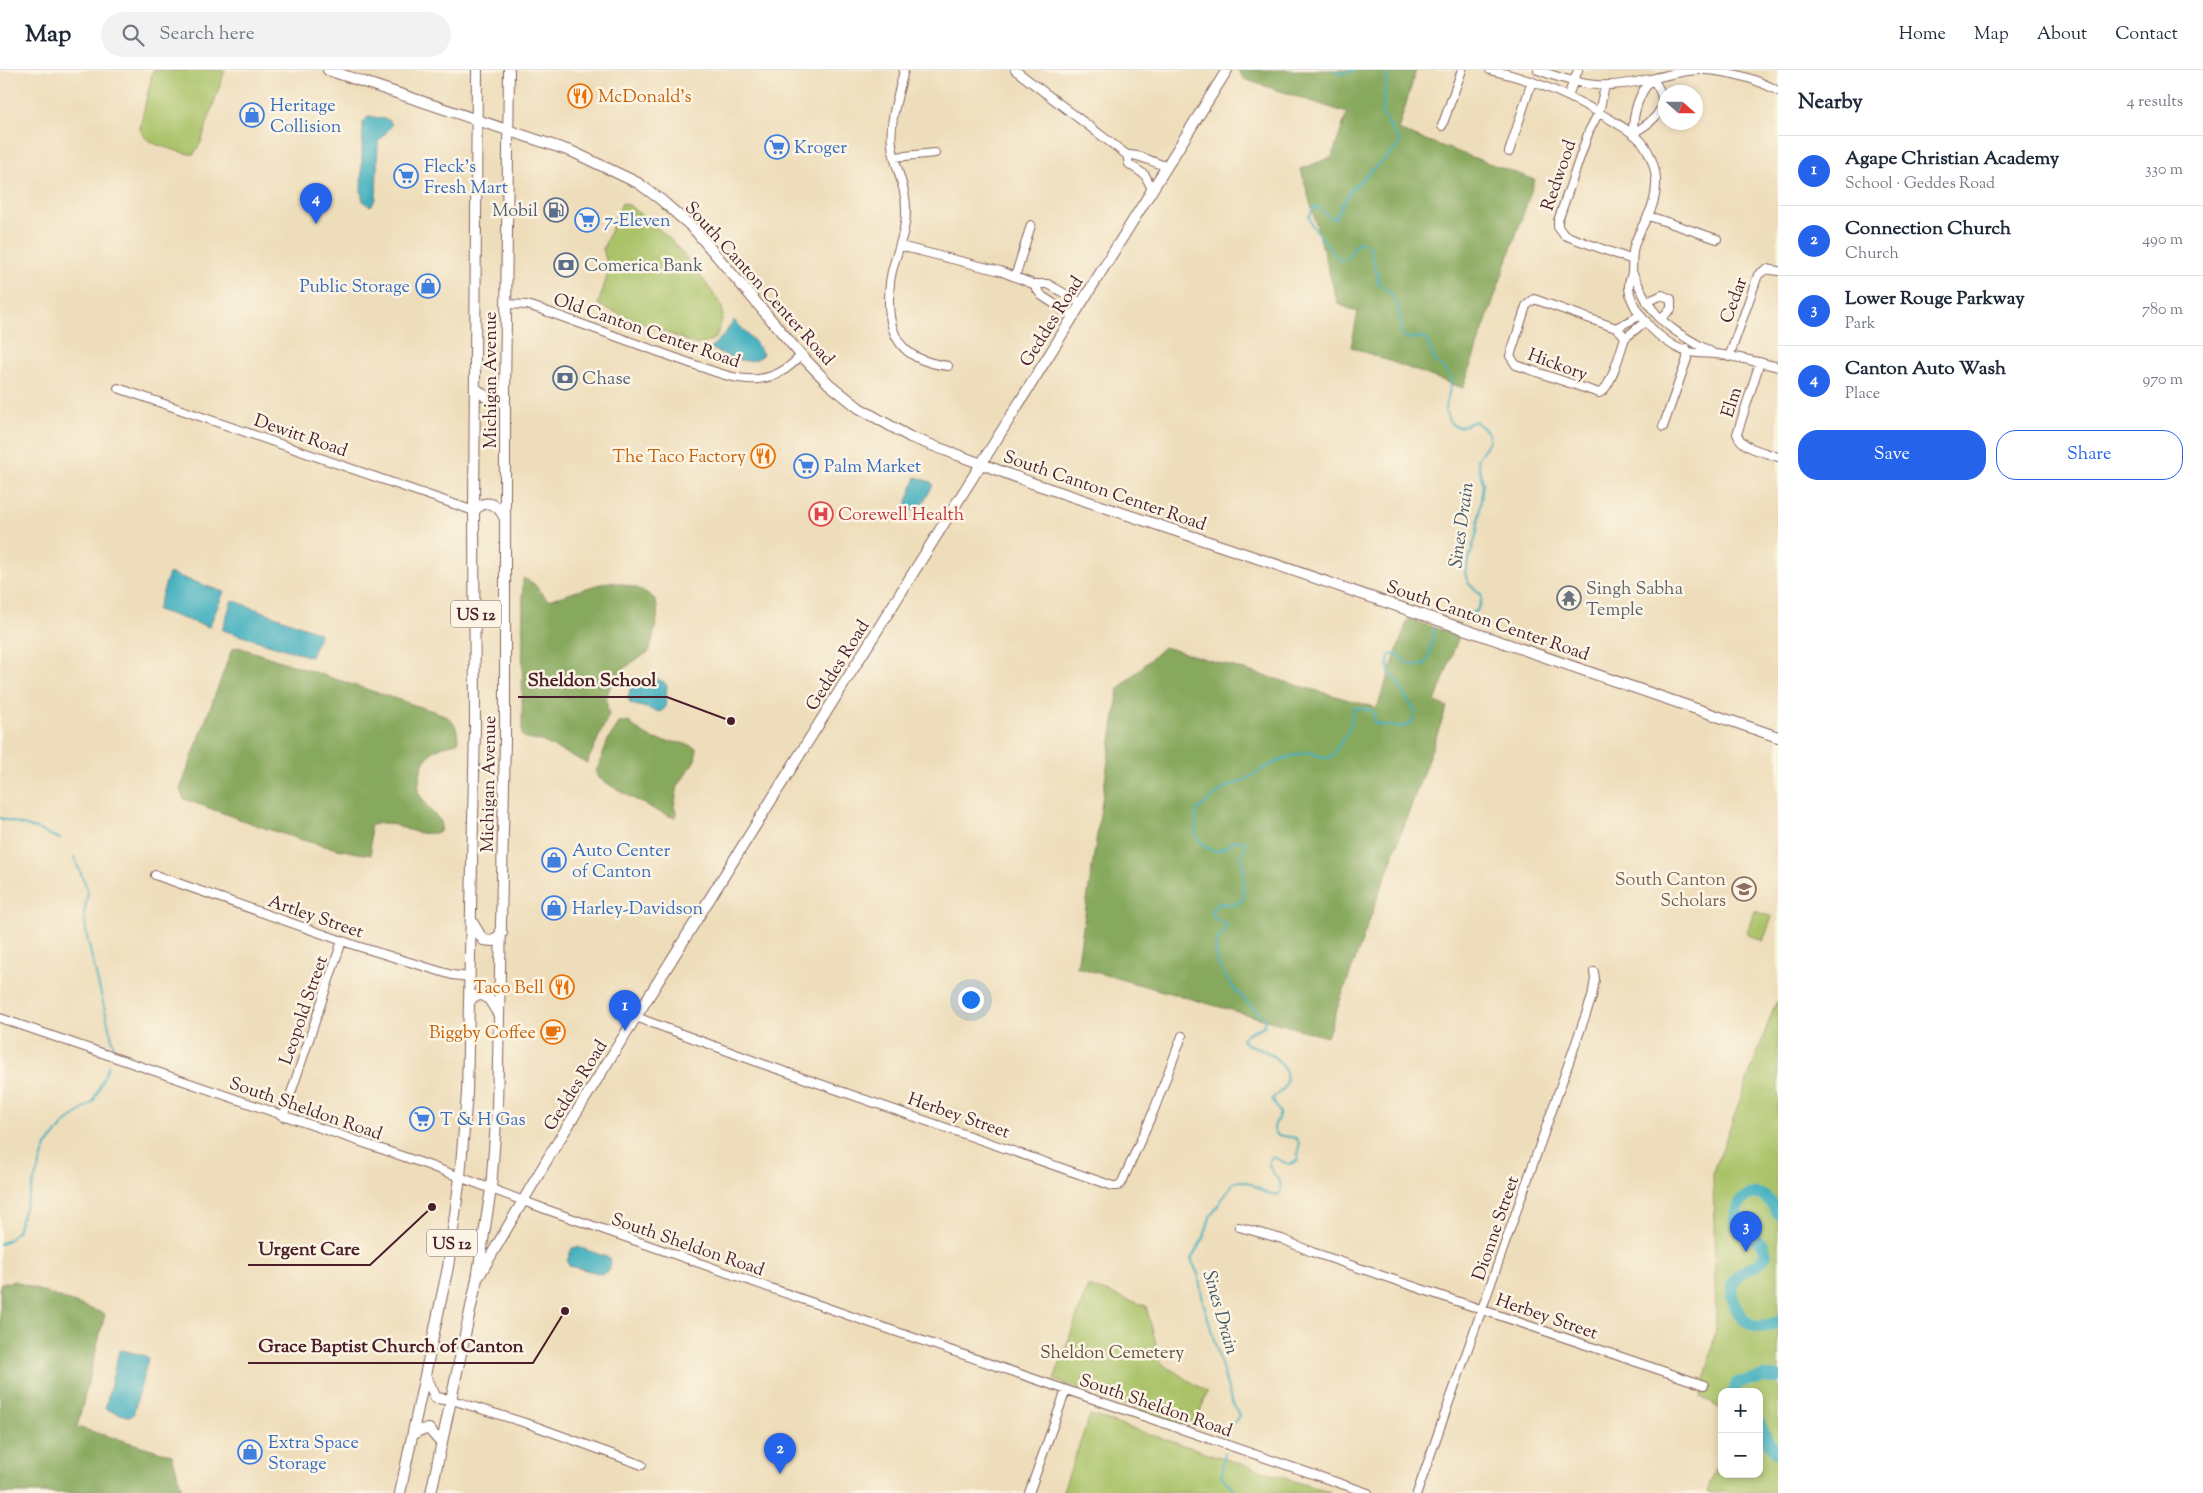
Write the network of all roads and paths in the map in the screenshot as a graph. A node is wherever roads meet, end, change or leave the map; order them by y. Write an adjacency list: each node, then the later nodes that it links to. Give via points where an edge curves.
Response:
1 (328, 70): 22 (main road, South Canton Center Road)
2 (477, 70): 22 (main road, Michigan Avenue / US 12)
3 (509, 70): 24 (main road, Michigan Avenue / US 12)
4 (904, 70): 29 (street, via 892,125)
5 (1227, 70): 30 (main road, Geddes Road)
6 (1462, 70): 23 (street)
7 (1490, 70): 13 (street)
8 (1538, 70): 17 (street)
9 (1578, 70): 17 (street)
10 (1653, 70): 15 (street)
11 (1705, 70): 14 (street); 15 (street, via 1670,73)
12 (1020, 71): 28 (street)
13 (1504, 71): 16 (street)
14 (1726, 71): 19 (street)
15 (1652, 79): 18 (street); 25 (street, via 1639,98); 25 (street, via 1663,95 1661,110 1647,126)
16 (1532, 81): 20 (street); 26 (street)
17 (1573, 83): 18 (street); 20 (street)
18 (1606, 86): 21 (street, Redwood)
19 (1778, 91)
20 (1568, 96): 21 (street)
21 (1599, 112): 25 (street); 36 (street, Redwood, via 1589,131 1558,227 1564,235)
22 (476, 120): 24 (main road, South Canton Center Road); 59 (main road, Michigan Avenue / US 12)
23 (1442, 126)
24 (509, 130): 42 (main road, Michigan Avenue / US 12); 53 (main road, South Canton Center Road, via 587,158 638,183 660,199 704,240)
25 (1633, 134): 32 (street, via 1648,151 1656,176 1655,198)
26 (1509, 152)
27 (935, 153): 29 (street)
28 (1127, 155): 30 (street, via 1136,154); 31 (street, via 1129,164 1145,175)
29 (895, 157): 35 (street, via 906,205)
30 (1166, 166): 31 (main road, Geddes Road)
31 (1152, 189): 43 (main road, Geddes Road)
32 (1649, 216): 34 (street); 36 (street)
33 (1031, 225): 39 (street)
34 (1717, 238)
35 (900, 246): 39 (street); 56 (street, via 890,278 890,323 898,342 908,352 930,363)
36 (1630, 259): 38 (street)
37 (1778, 271): 54 (street, Cedar, via 1766,269 1758,275)
38 (1632, 272): 41 (street); 46 (street, via 1631,293 1635,307)
39 (1015, 276): 40 (street)
40 (1033, 284): 43 (street, via 1048,284); 45 (street, via 1042,296)
41 (1647, 302): 44 (street); 47 (street, via 1662,295 1671,299 1671,309)
42 (506, 304): 53 (street, Old Canton Center Road, via 540,309 740,378 758,379 774,375); 60 (main road, Michigan Avenue / US 12)
43 (1081, 304): 45 (main road, Geddes Road)
44 (1652, 310): 46 (street); 47 (street)
45 (1074, 316): 63 (main road, Geddes Road)
46 (1643, 317): 48 (street); 49 (street, Hickory); 51 (street, via 1666,340)
47 (1660, 319): 50 (street)
48 (1616, 328): 49 (street, Hickory); 49 (street, Hickory, via 1534,299 1526,306 1510,356 1516,365 1599,393 1608,385)
49 (1625, 338)
50 (1688, 340): 51 (street); 52 (street)
51 (1686, 351): 52 (street); 61 (street, via 1687,359)
52 (1716, 354): 54 (street)
53 (801, 356): 63 (main road, South Canton Center Road, via 840,394 880,422 927,445)
54 (1729, 357): 55 (street)
55 (1760, 362): 57 (street); 62 (street, Elm, via 1738,434 1746,445)
56 (948, 366)
57 (1778, 367)
58 (118, 388): 64 (street, Dewitt Road)
59 (475, 388): 60 (main road, via 491,401); 64 (main road, Michigan Avenue / US 12)
60 (505, 397): 65 (main road, Michigan Avenue / US 12)
61 (1663, 427)
62 (1778, 457)
63 (980, 465): 66 (main road, South Canton Center Road); 75 (main road, Geddes Road)
64 (474, 511): 65 (main road, via 482,504 490,503 501,510); 68 (main road, Michigan Avenue / US 12, via 475,727)
65 (505, 520): 69 (main road, Michigan Avenue / US 12)
66 (1778, 737)
67 (155, 875): 70 (street, Artley Street)
68 (471, 919): 69 (main road, via 483,940 493,941); 72 (main road, Michigan Avenue / US 12)
69 (502, 933): 74 (main road, Michigan Avenue / US 12)
70 (342, 941): 72 (street, Artley Street, via 452,975); 78 (street, Leopold Street)
71 (1594, 972): 84 (street, Dionne Street, via 1596,979 1592,997)
72 (470, 977): 73 (main road, Michigan Avenue / US 12)
73 (469, 1002): 74 (main road, via 474,996 483,995); 79 (main road, Michigan Avenue / US 12, via 467,1093)
74 (499, 1015): 80 (main road, Michigan Avenue / US 12)
75 (636, 1017): 77 (street, Herbey Street, via 1113,1186 1122,1182); 81 (main road, Geddes Road)
76 (0, 1018): 78 (street, South Sheldon Road)
77 (1182, 1036)
78 (282, 1116): 79 (street, South Sheldon Road)
79 (460, 1178): 80 (street, South Sheldon Road); 85 (main road, Michigan Avenue / US 12, via 448,1267)
80 (491, 1189): 81 (street, South Sheldon Road); 83 (main road, Michigan Avenue / US 12)
81 (523, 1201): 83 (main road, Geddes Road); 87 (street, South Sheldon Road)
82 (1238, 1227): 84 (street, Herbey Street, via 1282,1239)
83 (477, 1279): 88 (main road, Michigan Avenue / US 12)
84 (1483, 1310): 86 (street, Herbey Street); 96 (street, Dionne Street)
85 (426, 1376): 88 (main road, via 436,1398); 89 (main road, Michigan Avenue / US 12)
86 (1704, 1386)
87 (1066, 1390): 94 (street); 95 (street, South Sheldon Road)
88 (452, 1400): 90 (main road, Michigan Avenue / US 12); 91 (street)
89 (413, 1435): 90 (main road, via 429,1429); 92 (main road, Michigan Avenue / US 12)
90 (442, 1444): 93 (main road, Michigan Avenue / US 12)
91 (642, 1465)
92 (400, 1493)
93 (431, 1493)
94 (1029, 1493)
95 (1368, 1493)
96 (1417, 1493)

